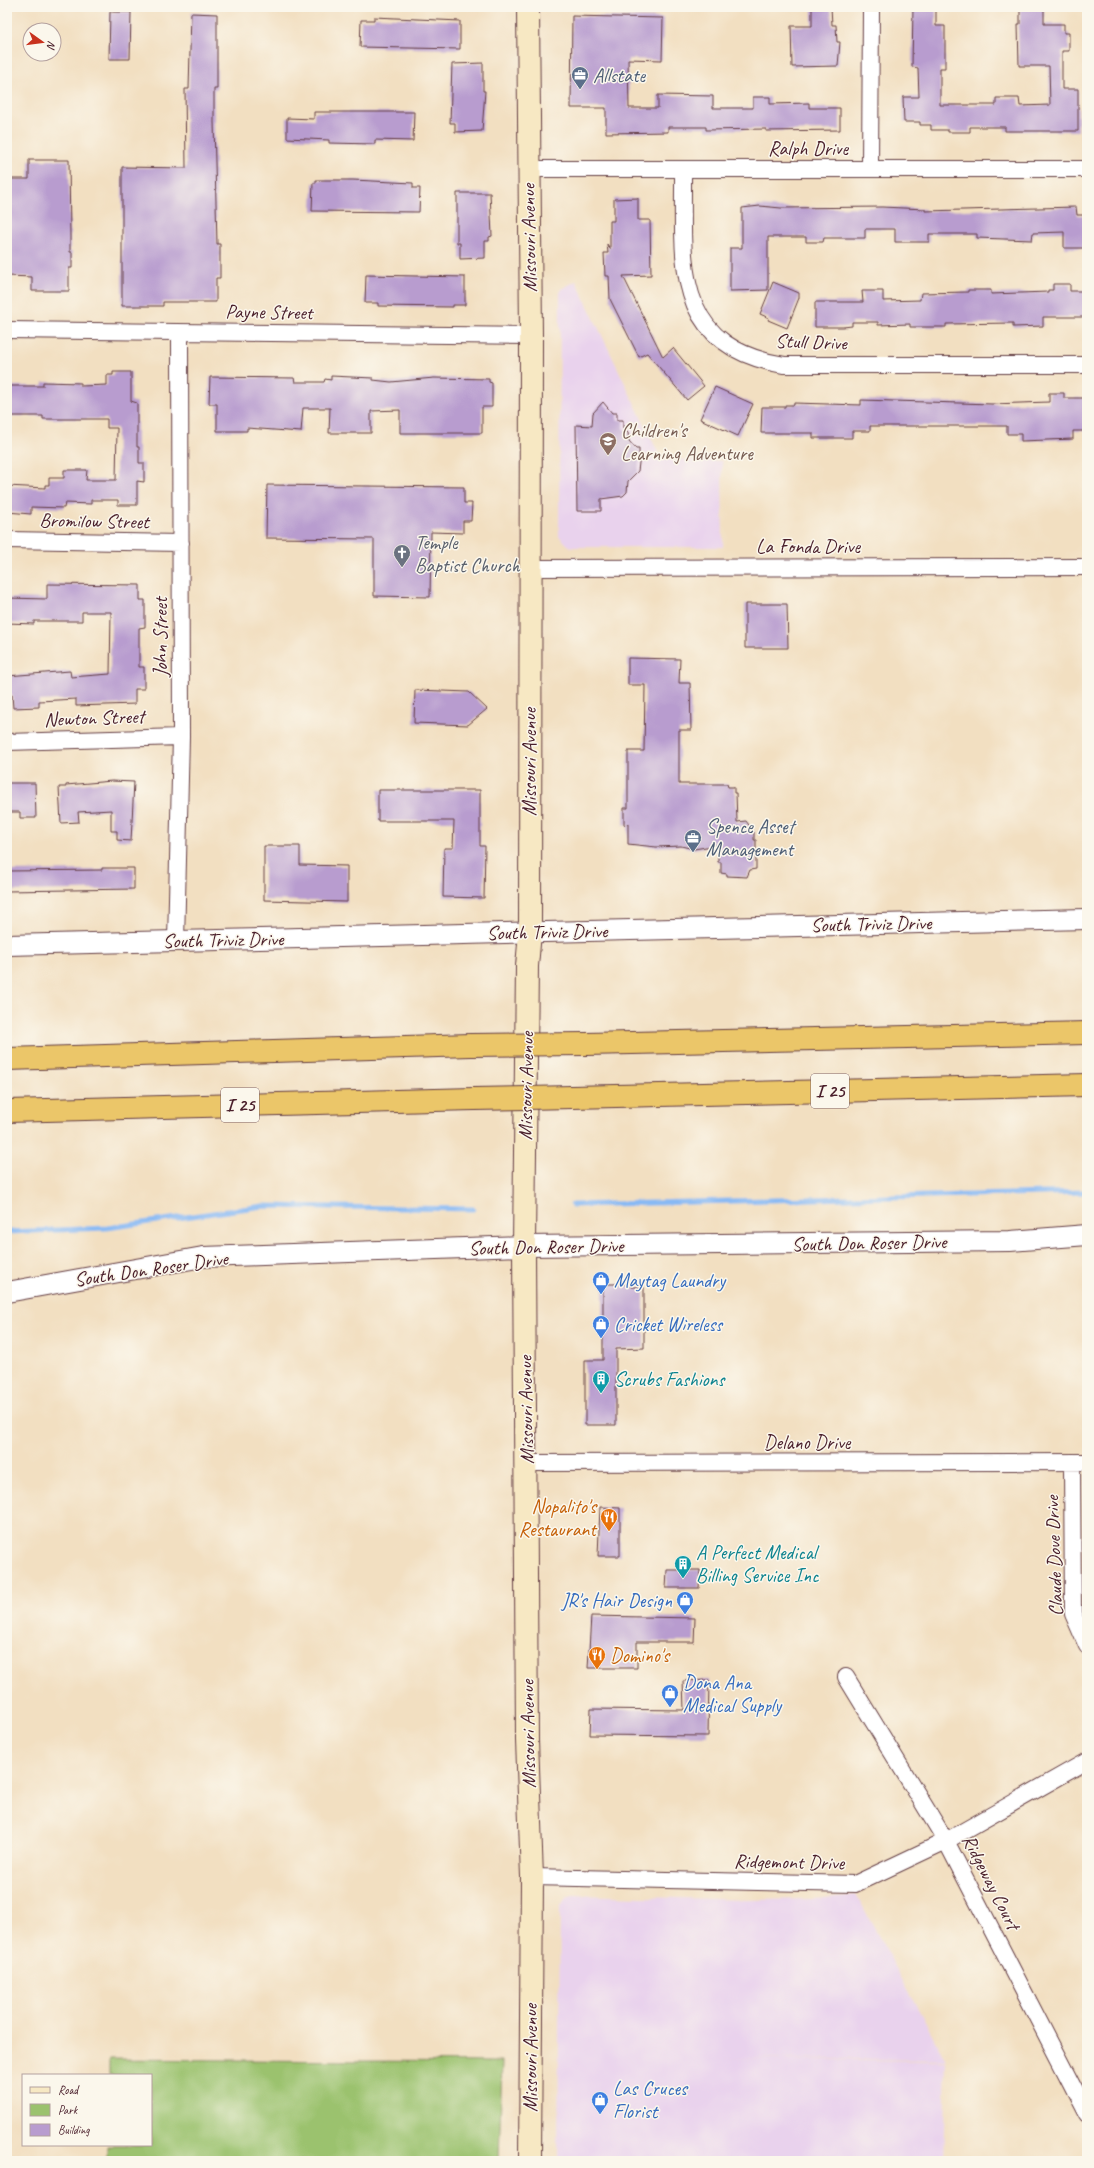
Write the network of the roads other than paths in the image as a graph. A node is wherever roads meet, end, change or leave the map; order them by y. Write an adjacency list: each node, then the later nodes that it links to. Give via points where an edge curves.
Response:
1 (528, 7): 4 (main road, Missouri Avenue)
2 (870, 7): 3 (street)
3 (870, 168): 5 (street, Ralph Drive); 6 (street, Ralph Drive)
4 (528, 169): 5 (street, Ralph Drive); 9 (main road, Missouri Avenue)
5 (683, 169): 10 (street, Stull Drive, via 684,263 690,295 707,326 730,348 758,361 784,365)
6 (1087, 169)
7 (7, 330): 8 (street, Payne Street)
8 (180, 333): 9 (street, Payne Street); 12 (street, John Street)
9 (531, 336): 14 (main road, Missouri Avenue)
10 (1087, 365)
11 (7, 540): 12 (street, Bromilow Street)
12 (181, 543): 15 (street, John Street)
13 (1087, 567): 14 (street, La Fonda Drive)
14 (530, 568): 18 (main road, Missouri Avenue)
15 (181, 737): 16 (street, Newton Street); 19 (street, John Street)
16 (7, 742)
17 (1087, 919): 18 (street, South Triviz Drive)
18 (530, 933): 19 (street, South Triviz Drive); 26 (main road, Missouri Avenue, via 527,966)
19 (176, 941): 20 (street, South Triviz Drive)
20 (7, 945)
21 (1087, 1033): 22 (highway, bridge, via 471,1045)
22 (7, 1059)
23 (1087, 1085): 24 (highway, I 25, bridge)
24 (7, 1111)
25 (1087, 1235): 26 (street, South Don Roser Drive, via 1010,1241)
26 (524, 1246): 27 (street, South Don Roser Drive, via 203,1257); 29 (main road, Missouri Avenue)
27 (7, 1292)
28 (1080, 1462): 29 (street, Delano Drive); 30 (street, Claude Dove Drive, via 1073,1614)
29 (527, 1463): 34 (main road, Missouri Avenue, via 527,1740)
30 (1087, 1646)
31 (846, 1677): 33 (street, Ridgeway Court)
32 (1087, 1761): 33 (street, Ridgemont Drive)
33 (946, 1840): 34 (street, Ridgemont Drive, via 855,1884); 35 (street, Ridgeway Court)
34 (532, 1877): 36 (main road, Missouri Avenue)
35 (1087, 2114)
36 (530, 2161)

